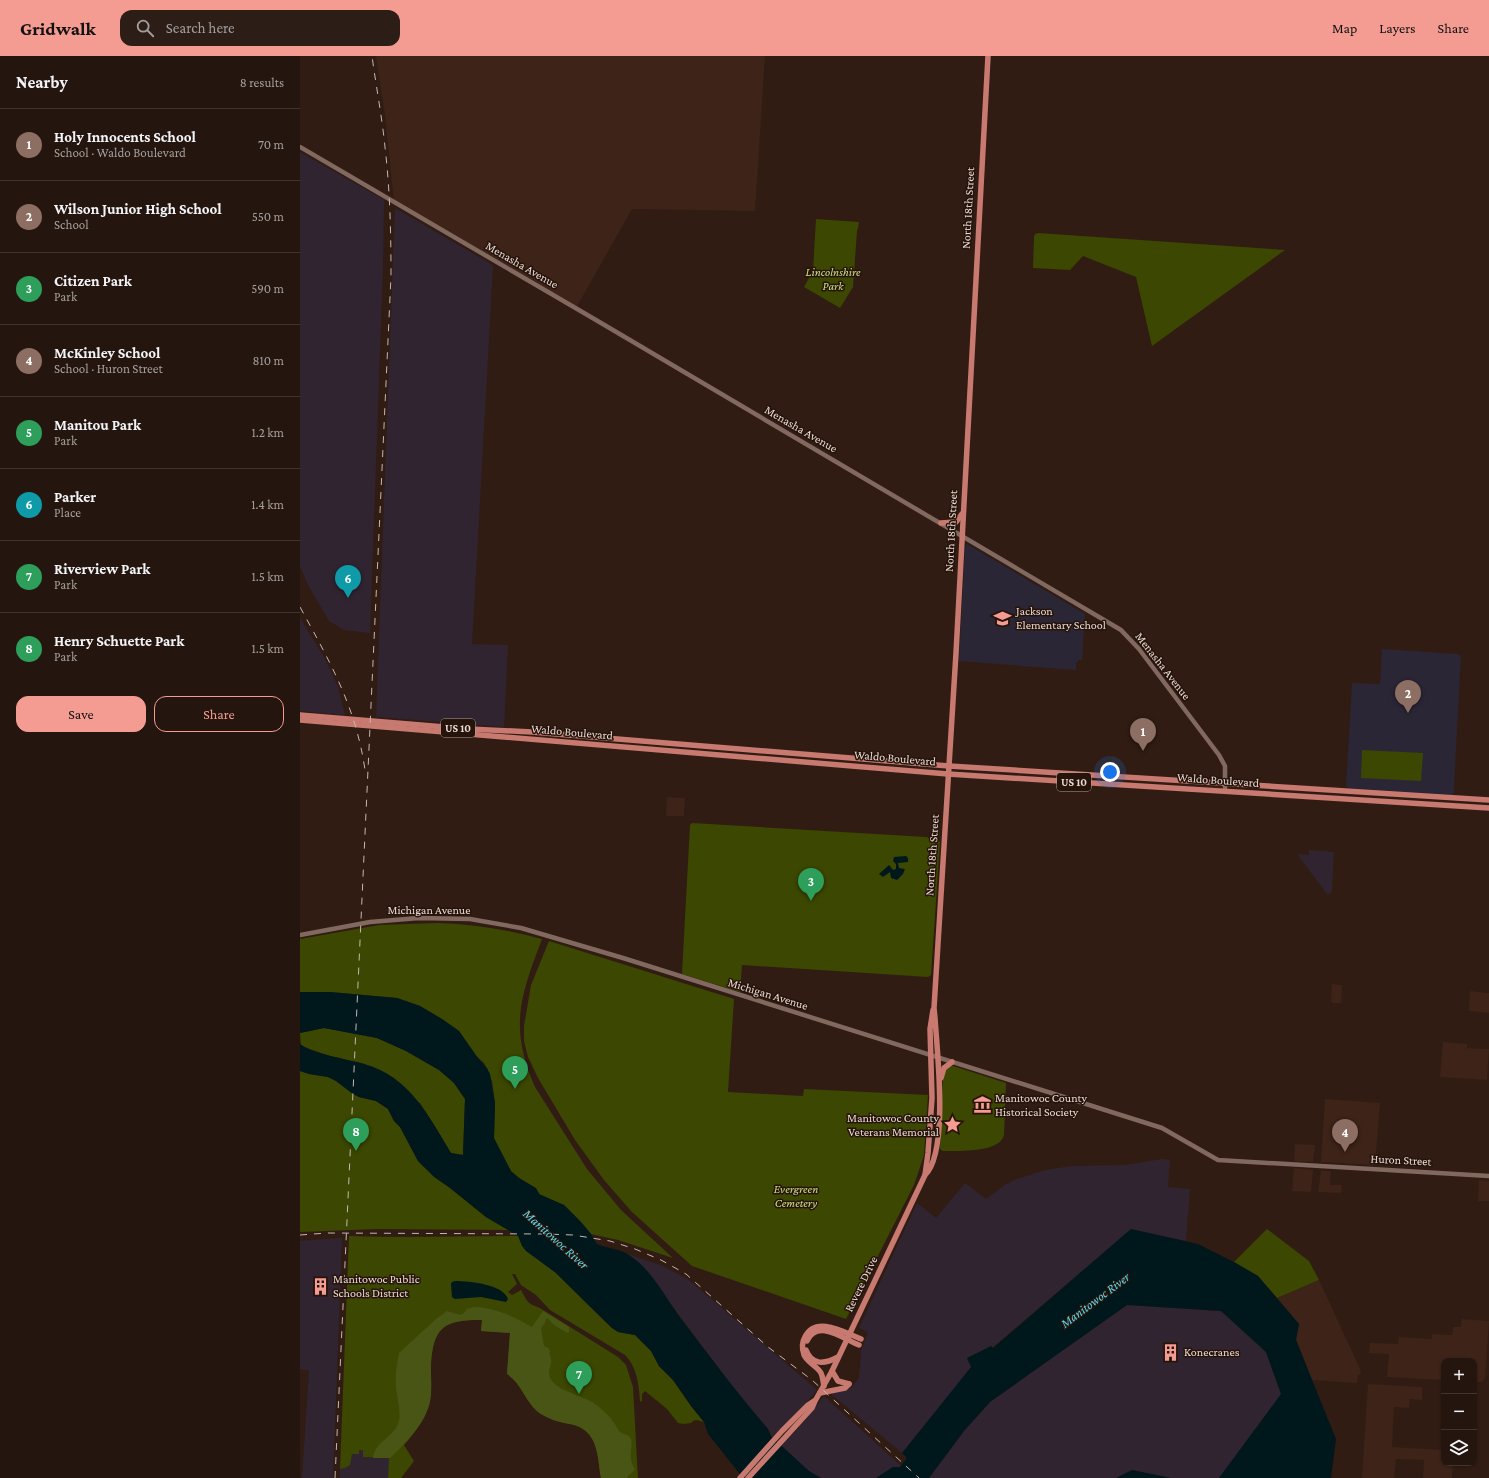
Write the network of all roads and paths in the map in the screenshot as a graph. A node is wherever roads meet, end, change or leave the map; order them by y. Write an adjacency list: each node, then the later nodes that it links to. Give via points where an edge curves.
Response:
1 (988, 56): 3 (main road, North 18th Street)
2 (300, 147): 4 (street, Menasha Avenue)
3 (963, 512): 4 (main road, via 956,522); 5 (main road, North 18th Street)
4 (940, 523): 5 (street, Menasha Avenue)
5 (961, 536): 10 (main road, North 18th Street); 12 (street, Menasha Avenue, via 1121,630 1130,638 1219,755 1225,766)
6 (300, 715): 8 (main road, Waldo Boulevard / US 10)
7 (300, 720): 8 (main road, Waldo Boulevard / US 10)
8 (339, 721): 9 (main road, Waldo Boulevard / US 10)
9 (383, 724): 10 (main road, Waldo Boulevard / US 10, via 532,732); 11 (main road, Waldo Boulevard / US 10, via 651,750)
10 (949, 766): 11 (main road, North 18th Street); 12 (main road, Waldo Boulevard / US 10)
11 (948, 774): 13 (main road, Waldo Boulevard / US 10); 17 (main road, North 18th Street)
12 (1225, 783): 13 (street, Menasha Avenue); 14 (main road, Waldo Boulevard / US 10)
13 (1225, 791): 15 (main road, Waldo Boulevard / US 10)
14 (1489, 800)
15 (1489, 808)
16 (300, 935): 18 (street, Michigan Avenue, via 401,919 453,918 507,925 623,958)
17 (934, 1008): 18 (main road, North 18th Street, via 931,1015); 19 (main road, North 18th Street)
18 (930, 1056): 19 (street, Michigan Avenue); 22 (main road, North 18th Street, via 932,1098)
19 (938, 1058): 20 (street, Michigan Avenue); 21 (main road, North 18th Street)
20 (952, 1062): 21 (main road, via 944,1068); 24 (street, Michigan Avenue, via 1162,1128)
21 (939, 1084): 23 (main road, North 18th Street)
22 (928, 1153): 25 (main road, Revere Drive)
23 (936, 1153): 25 (main road, Revere Drive, via 930,1170)
24 (1216, 1159): 26 (street, Huron Street)
25 (925, 1175): 27 (main road, Revere Drive)
26 (1489, 1176)
27 (838, 1357): 28 (main road, Revere Drive); 29 (main road, via 818,1363 806,1351 808,1339 815,1331 825,1330 860,1342 825,1326 817,1326 808,1332 803,1342 803,1351 807,1360 821,1373)
28 (832, 1371): 29 (main road, Revere Drive); 30 (main road, via 838,1382 849,1384 845,1388)
29 (824, 1386): 30 (main road, Revere Drive)
30 (820, 1393): 31 (main road, Revere Drive, via 812,1408)
31 (778, 1440): 32 (main road); 33 (main road)
32 (740, 1477)
33 (748, 1478)

